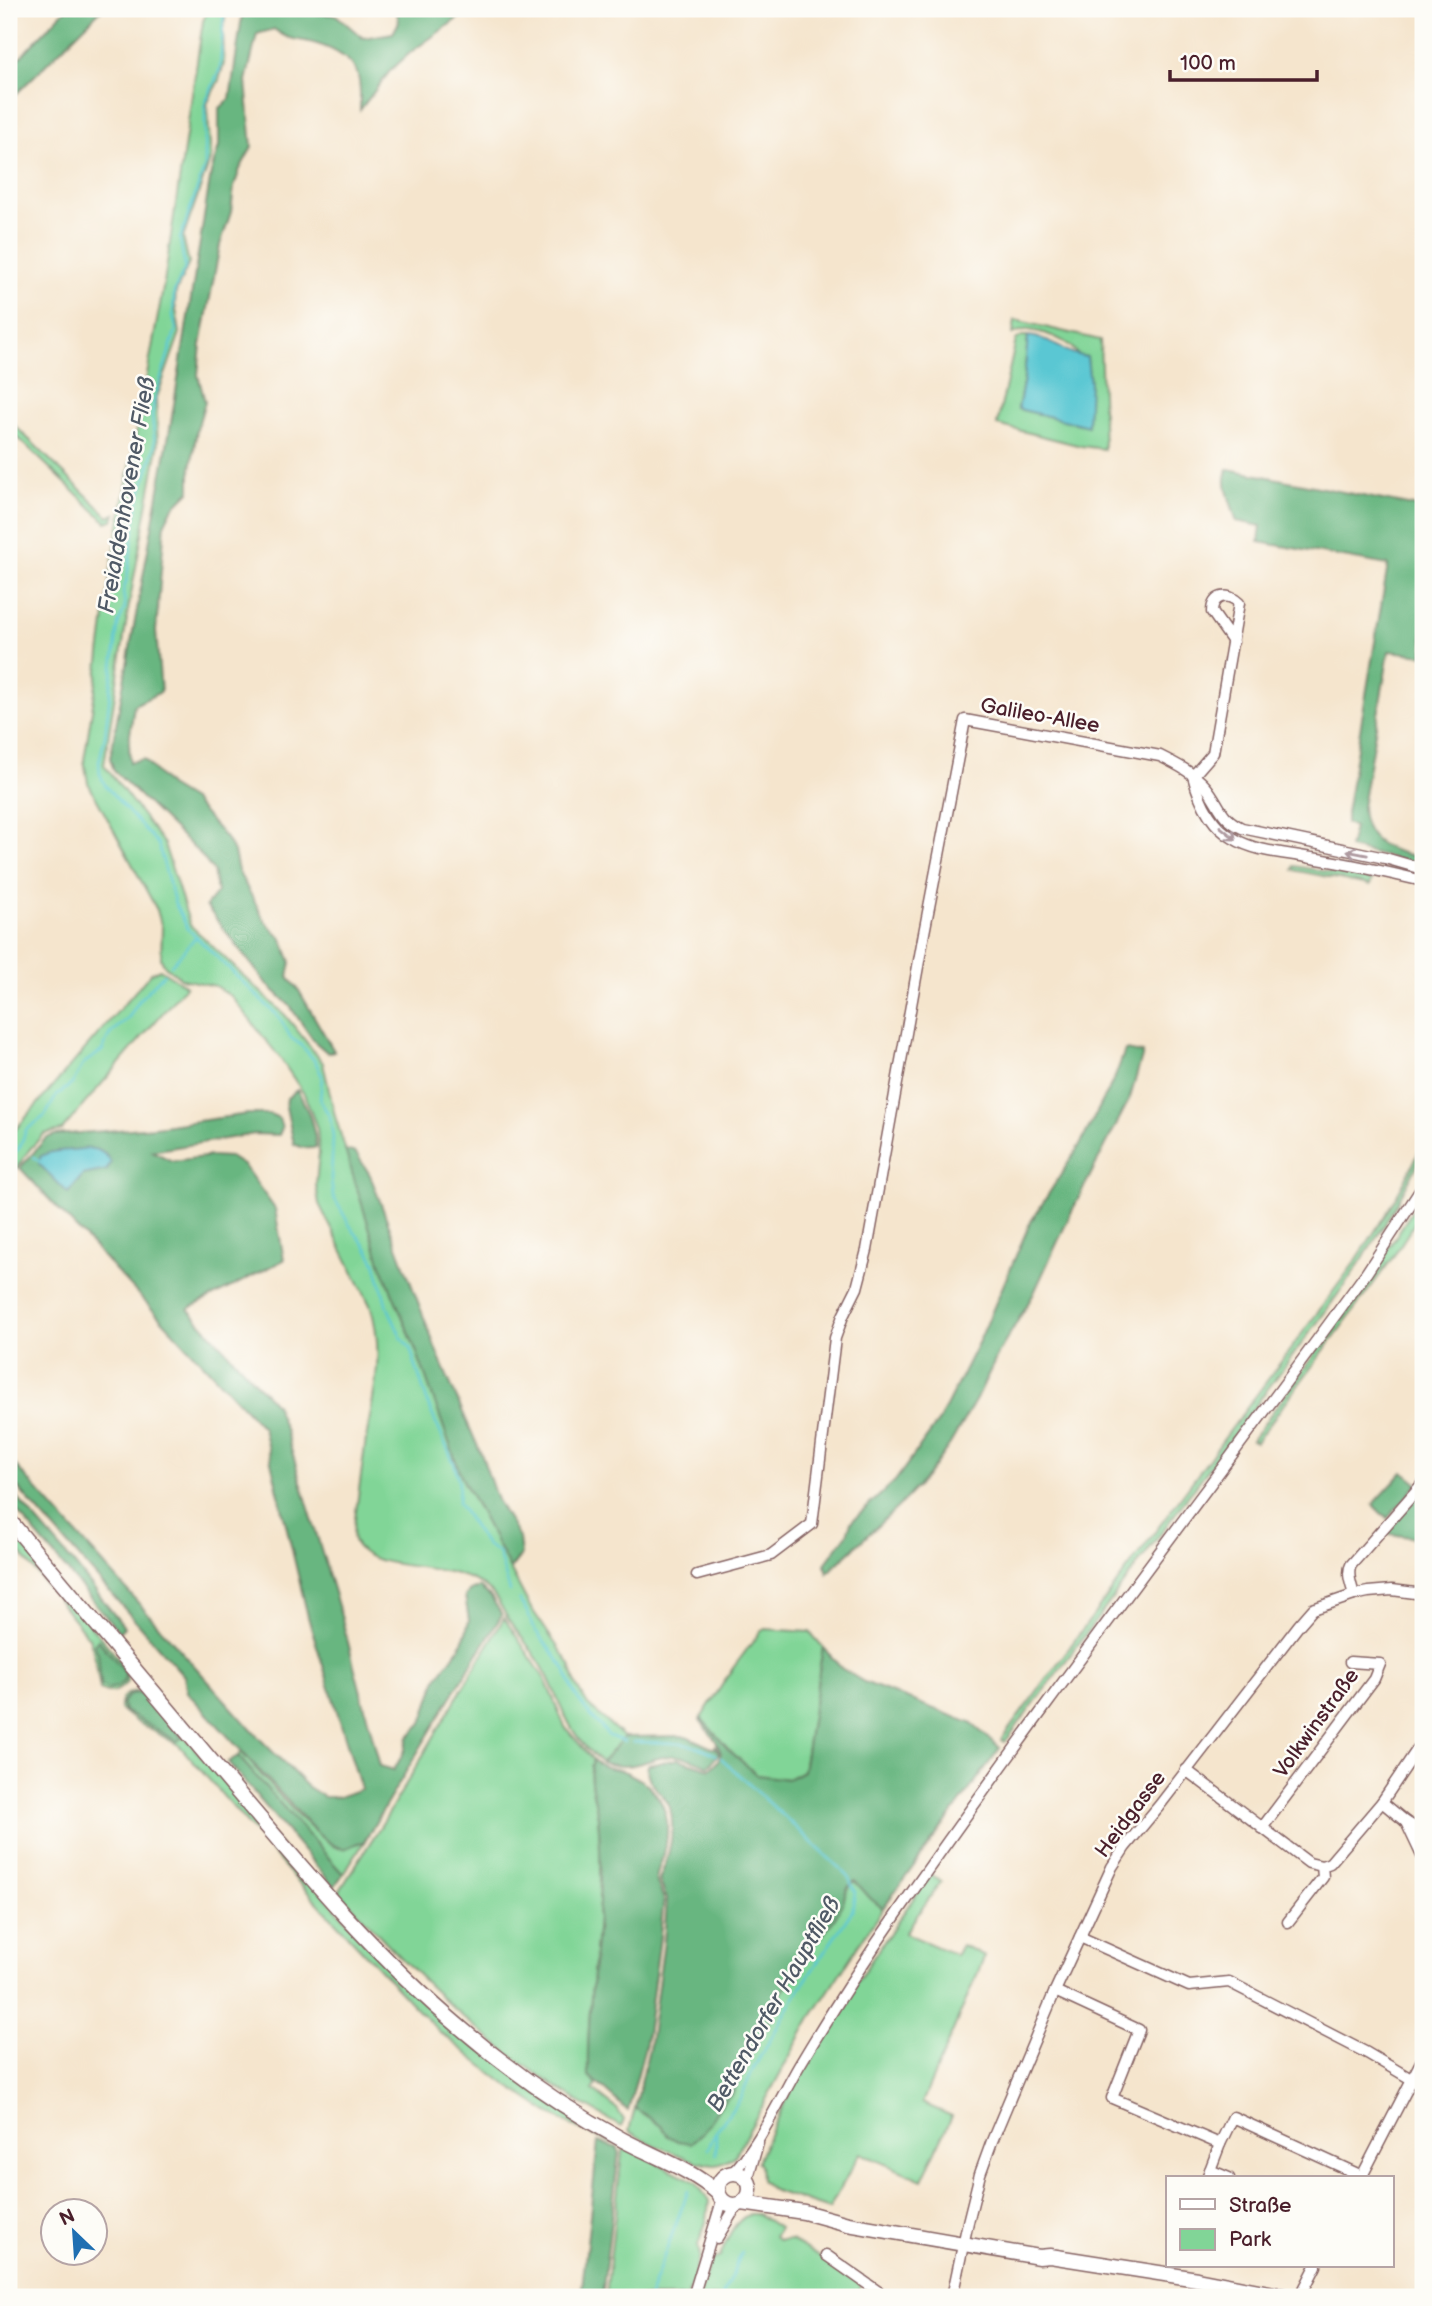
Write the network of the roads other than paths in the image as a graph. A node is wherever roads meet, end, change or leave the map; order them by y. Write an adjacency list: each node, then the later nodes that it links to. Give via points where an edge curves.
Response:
1 (1233, 642): 2 (street, via 1213,753)
2 (1193, 776): 3 (street, Galileo-Allee, one-way to 2, via 1242,828 1228,820); 4 (street, one-way to 4, via 1209,814 1237,840); 10 (street, Galileo-Allee, via 1160,756 965,720 867,1251 835,1338 811,1524 771,1555)
3 (1423, 869)
4 (1423, 881)
5 (1423, 1174): 7 (street)
6 (1423, 1186): 7 (street)
7 (1409, 1206): 28 (street, via 1367,1272 941,1849 857,1972)
8 (1423, 1483): 12 (street, via 1351,1565)
9 (9, 1520): 30 (main road, via 262,1820 398,1970 517,2074 623,2140)
10 (697, 1575)
11 (1423, 1594): 12 (street, Heidgasse, via 1367,1591)
12 (1354, 1595): 15 (street, Heidgasse, via 1314,1609 1305,1618)
13 (1350, 1662): 18 (street, Volkwinstraße, via 1380,1664 1374,1679)
14 (1423, 1741): 16 (street)
15 (1186, 1770): 18 (street); 23 (street, Heidgasse, via 1125,1846)
16 (1382, 1802): 17 (street); 21 (street, via 1330,1863)
17 (1406, 1822): 19 (street); 20 (street)
18 (1262, 1828): 21 (street, via 1309,1863)
19 (1423, 1832)
20 (1423, 1858)
21 (1322, 1866): 22 (street, via 1323,1877)
22 (1288, 1922)
23 (1080, 1937): 24 (street, Heidgasse); 26 (street, via 1189,1986 1229,1982)
24 (1055, 1991): 29 (street, via 1139,2030 1112,2098); 38 (street, Heidgasse, via 992,2141)
25 (1423, 2058): 26 (street)
26 (1412, 2079): 27 (street); 34 (street)
27 (1423, 2087)
28 (761, 2132): 32 (street, via 738,2168); 35 (street)
29 (1220, 2144): 31 (street); 33 (street, via 1235,2111)
30 (681, 2168): 32 (main road); 36 (main road)
31 (1208, 2174)
32 (728, 2175): 35 (main road, via 739,2174); 36 (main road, via 719,2184)
33 (1359, 2176)
34 (1362, 2176)
35 (748, 2184): 36 (main road, via 749,2194); 37 (main road)
36 (730, 2200): 37 (main road); 42 (street)
37 (804, 2212): 38 (main road)
38 (963, 2243): 40 (main road); 44 (street, Heidgasse)
39 (826, 2255): 43 (street)
40 (1039, 2257): 45 (main road, via 1053,2264); 46 (main road, via 1055,2256)
41 (1315, 2268): 47 (street)
42 (693, 2297)
43 (886, 2297)
44 (952, 2297)
45 (1249, 2297)
46 (1289, 2297)
47 (1300, 2297)

